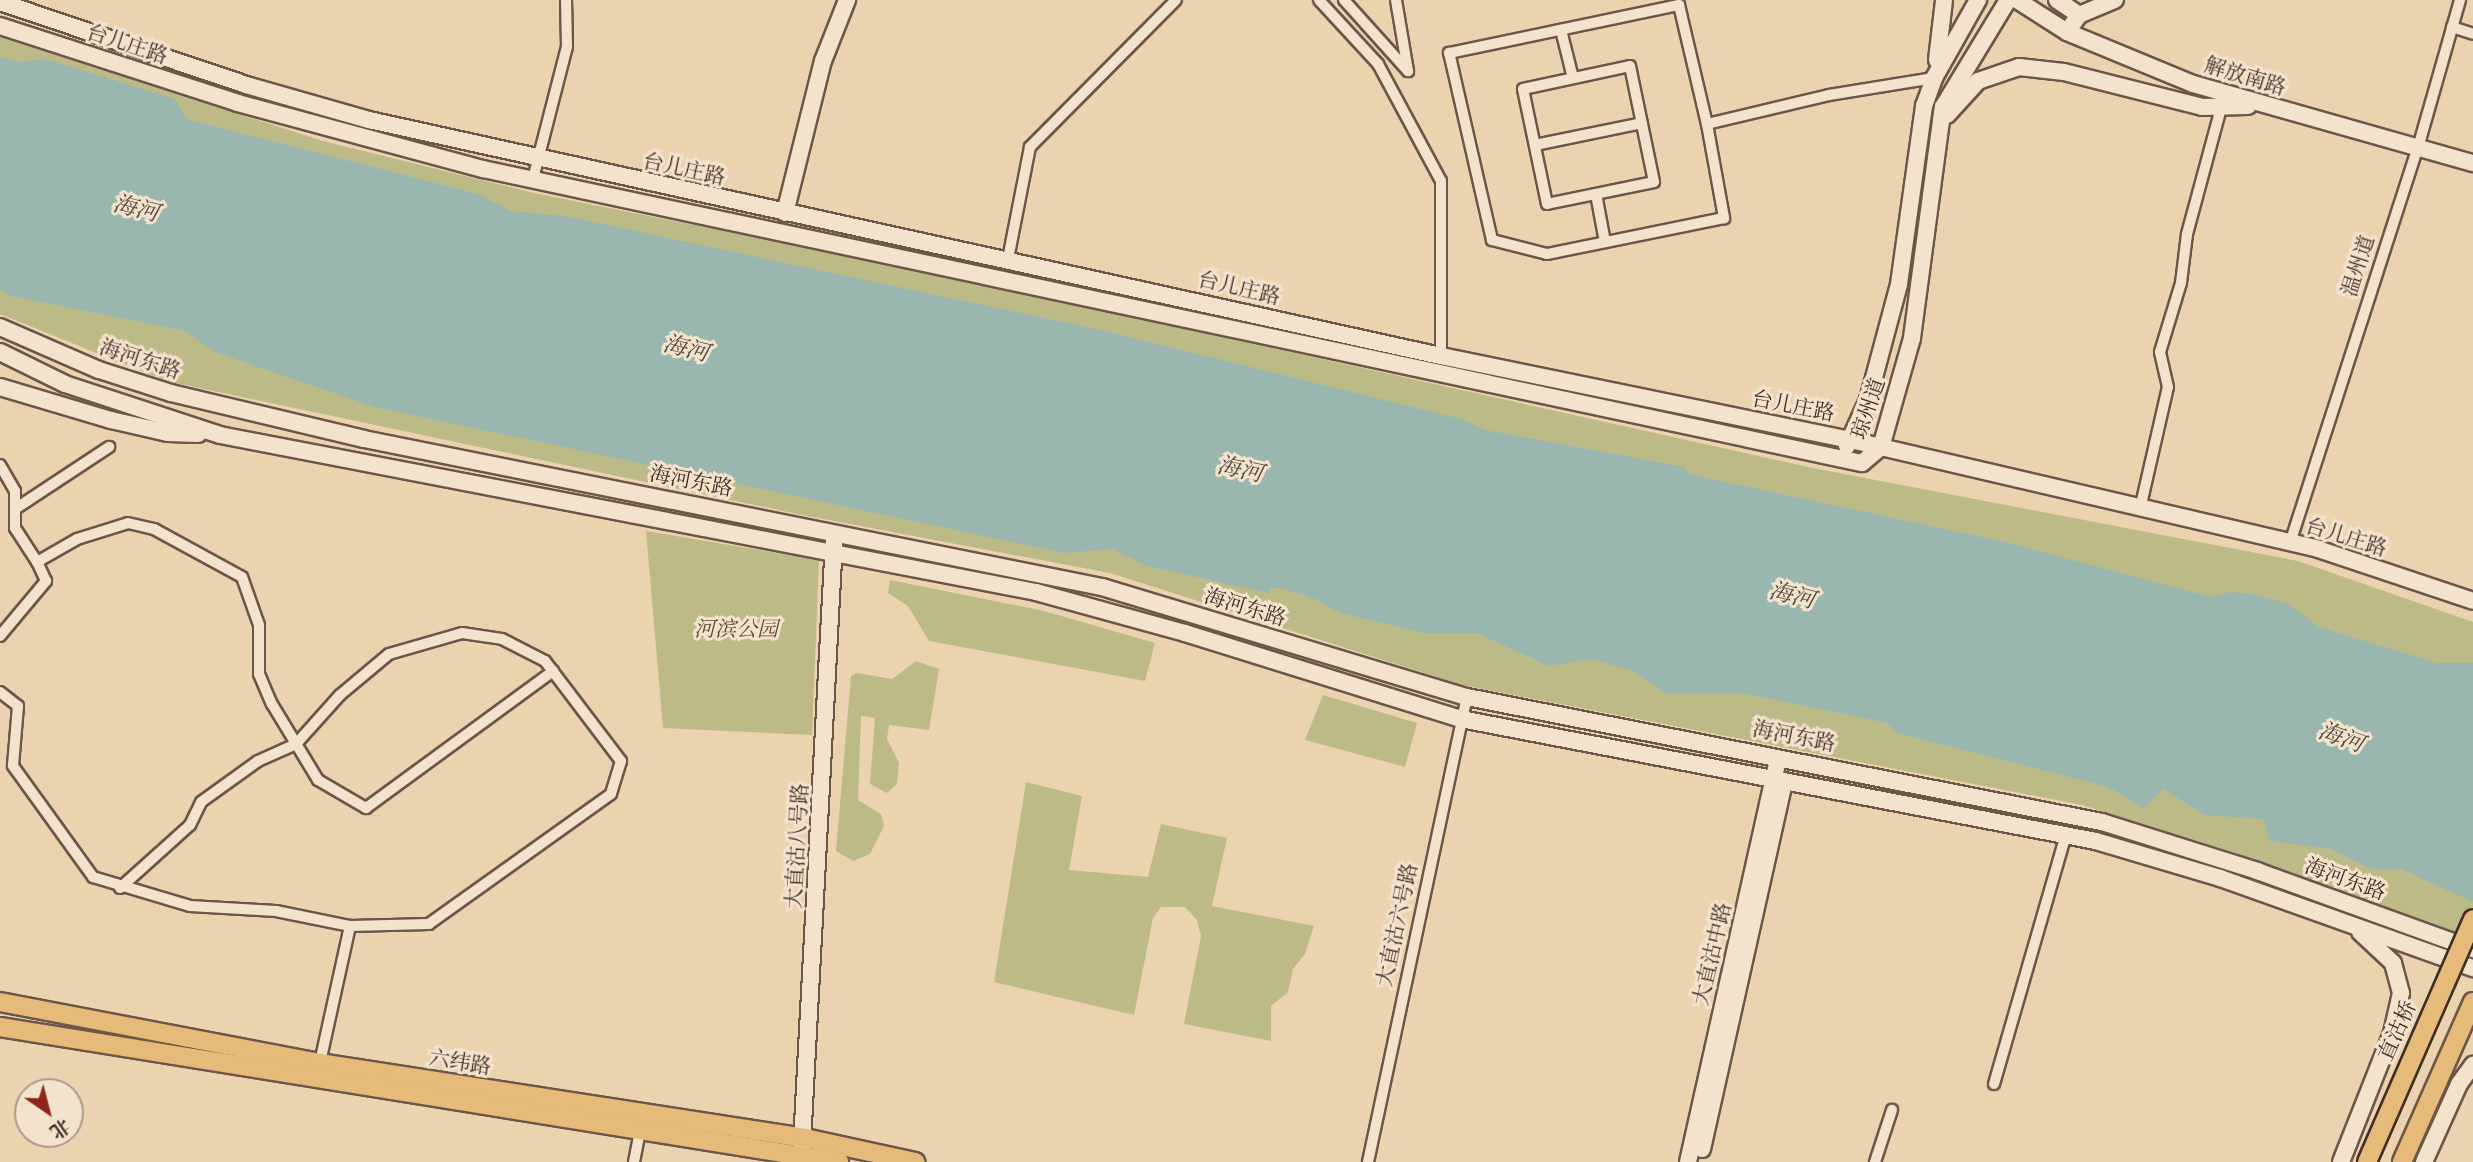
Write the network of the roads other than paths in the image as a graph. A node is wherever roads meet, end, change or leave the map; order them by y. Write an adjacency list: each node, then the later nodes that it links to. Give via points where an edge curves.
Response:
1 (847, 0): 34 (street, via 823,61)
2 (1176, 0): 36 (street, via 1030,148)
3 (1319, 0): 39 (street, via 1378,64 1441,181)
4 (1344, 0): 5 (street, via 1408,71)
5 (1396, 0)
6 (1944, 0): 22 (street)
7 (1978, 0): 22 (street, 琼州道)
8 (2008, 0): 27 (street, 琼州道, via 1948,94)
9 (2017, 0): 19 (street, 解放南路)
10 (2057, 0): 15 (street)
11 (2115, 0): 15 (street)
12 (2460, 0): 17 (street, 温州道)
13 (0, 2): 30 (street, 台儿庄路, via 246,85 369,120)
14 (569, 3): 30 (street, via 567,47)
15 (2079, 15): 19 (street)
16 (0, 26): 32 (street, 台儿庄路, via 362,139)
17 (2452, 27): 20 (street); 28 (street, 温州道)
18 (1561, 30): 21 (street); 26 (street, via 1679,5); 35 (street, via 1449,53 1492,240 1547,254)
19 (2067, 32): 23 (street, 解放南路)
20 (2473, 34)
21 (1573, 78): 25 (street, via 1630,66); 29 (street, via 1523,89)
22 (1934, 78): 26 (street, via 1829,95); 42 (street, 琼州道, via 1921,123 1899,284 1868,400)
23 (2258, 106): 24 (street); 28 (street, 解放南路)
24 (2221, 108): 27 (street, via 2186,104 2064,72 2019,67 1978,81); 48 (street, via 2188,234 2182,283 2160,352 2168,387)
25 (1642, 123): 29 (street); 33 (street, via 1654,182)
26 (1707, 124): 35 (street, via 1724,218)
27 (1938, 128): 44 (street, 琼州道, via 1912,338)
28 (2418, 144): 31 (street, 解放南路); 50 (street, 温州道)
29 (1535, 145): 33 (street, via 1547,204)
30 (538, 159): 32 (street); 34 (street, 台儿庄路)
31 (2473, 163)
32 (533, 179): 45 (street, 台儿庄路)
33 (1596, 194): 35 (street)
34 (785, 213): 36 (street, 台儿庄路)
35 (1605, 242)
36 (1008, 259): 39 (street, 台儿庄路)
37 (0, 327): 49 (street, 海河东路, via 99,370 184,396 364,439)
38 (0, 352): 41 (street, 海河东路, via 65,384)
39 (1441, 356): 42 (street, 台儿庄路)
40 (0, 387): 41 (street, via 168,433)
41 (220, 435): 51 (street, 海河东路)
42 (1851, 440): 44 (street, 台儿庄路); 45 (street, 琼州道)
43 (108, 447): 47 (street)
44 (1881, 447): 45 (street, 琼州道, via 1863,463); 48 (street, 台儿庄路)
45 (1839, 460)
46 (0, 465): 47 (street, via 15,491)
47 (15, 509): 52 (street, via 15,528)
48 (2140, 509): 50 (street, 台儿庄路)
49 (835, 532): 51 (street, 大直沽八号路); 57 (street, 海河东路, via 1102,587)
50 (2290, 543): 53 (street, 台儿庄路)
51 (833, 549): 58 (street, 海河东路, via 1089,605); 77 (street, 大直沽八号路)
52 (37, 562): 54 (street, via 46,581); 59 (street, via 77,539 128,523 154,529 242,577 260,625 259,674)
53 (2473, 601)
54 (0, 636)
55 (553, 671): 59 (street, via 545,661 502,639 462,633 389,654 340,695); 59 (street, via 366,808 318,780); 66 (street, via 621,761 611,794 429,924)
56 (0, 692): 63 (street, via 18,706 13,766 93,877)
57 (1467, 697): 58 (street, 大直沽六号路); 60 (street, 海河东路)
58 (1461, 719): 61 (street, 海河东路); 81 (street, 大直沽六号路)
59 (296, 744): 63 (street, via 258,761 201,802 190,825)
60 (1784, 757): 61 (street, 大直沽中路); 67 (street, 海河东路, via 2102,821)
61 (1780, 777): 62 (street, 海河东路); 82 (street, 大直沽中路); 83 (street, 大直沽中路)
62 (2066, 834): 65 (street, 海河东路, via 2220,878); 74 (street)
63 (120, 888): 66 (street, via 190,906 276,911)
64 (2473, 919): 86 (main road, 直沽桥, bridge)
65 (2343, 921): 68 (street, 海河东路); 85 (street, via 2393,963 2401,993 2392,1033)
66 (350, 926): 72 (street)
67 (2473, 949)
68 (2473, 968)
69 (0, 1002): 72 (main road, 六纬路)
70 (2473, 1002): 87 (main road)
71 (0, 1027): 76 (main road, 六纬路)
72 (320, 1063): 77 (main road, 六纬路)
73 (2473, 1065): 88 (street, via 2459,1084)
74 (1994, 1084)
75 (1892, 1110): 84 (street)
76 (640, 1130): 77 (main road, 六纬路); 78 (street)
77 (802, 1151): 79 (main road, 六纬路); 80 (main road, 六纬路)
78 (634, 1162)
79 (839, 1162)
80 (915, 1162)
81 (1368, 1162)
82 (1688, 1162)
83 (1698, 1162)
84 (1875, 1162)
85 (2342, 1162)
86 (2367, 1162)
87 (2402, 1162)
88 (2424, 1162)

